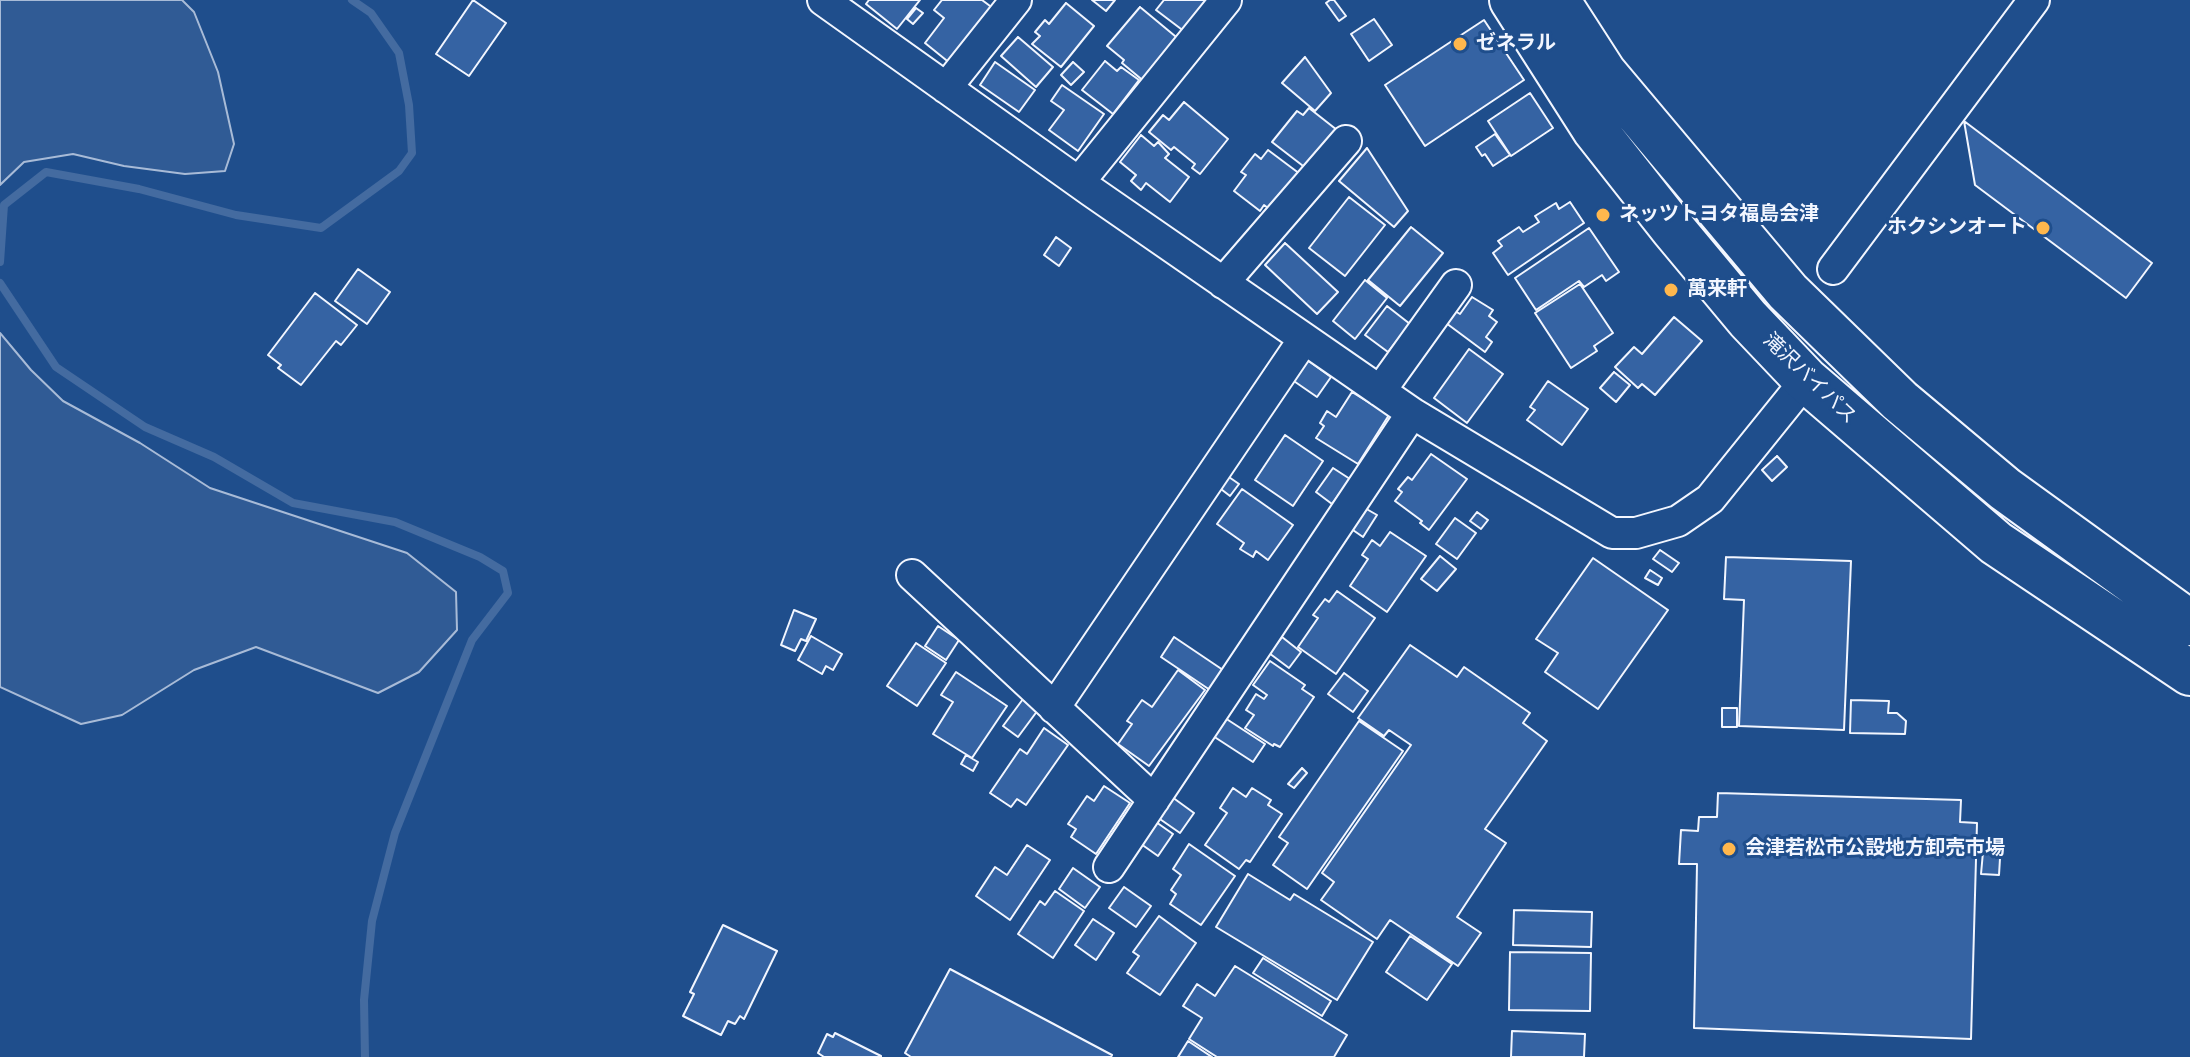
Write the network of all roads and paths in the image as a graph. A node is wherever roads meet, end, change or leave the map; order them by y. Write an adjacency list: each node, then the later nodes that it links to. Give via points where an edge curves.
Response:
1 (1016, 0): 7 (street)
2 (1226, 0): 9 (street)
3 (1512, 0): 14 (highway, 滝沢バイパス, via 1595,130 1748,319)
4 (1557, 0): 18 (highway, via 1604,73 1788,292 1900,401 2005,489)
5 (2034, 0): 10 (street)
6 (826, 1): 7 (street)
7 (946, 88): 9 (street)
8 (1346, 141): 11 (street)
9 (1079, 182): 11 (street)
10 (1833, 269)
11 (1223, 283): 13 (street)
12 (1456, 285): 15 (street)
13 (1304, 339): 15 (street); 20 (street)
14 (1806, 380): 16 (street, via 1710,499 1678,521 1636,533 1612,533); 19 (highway, 滝沢バイパス, via 1996,543)
15 (1380, 391): 16 (street)
16 (1412, 413): 21 (street)
17 (912, 575): 20 (street)
18 (2190, 623)
19 (2190, 673)
20 (1054, 708): 21 (street)
21 (1154, 800): 22 (street)
22 (1109, 867)

